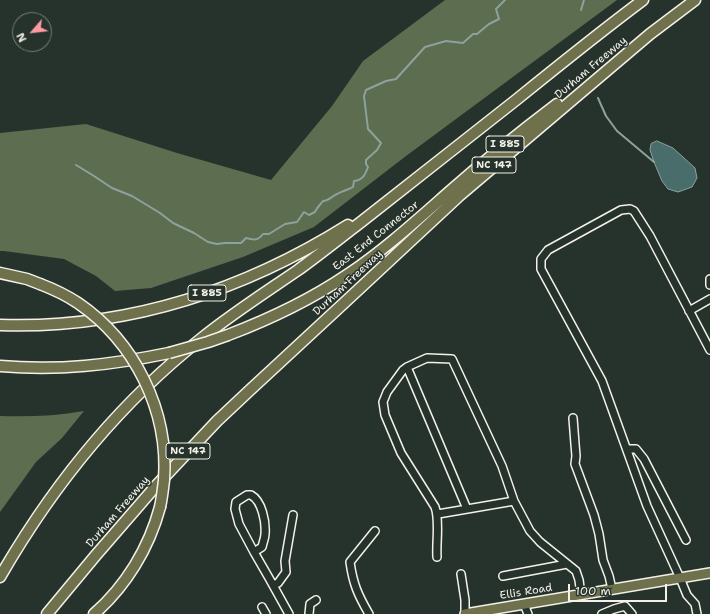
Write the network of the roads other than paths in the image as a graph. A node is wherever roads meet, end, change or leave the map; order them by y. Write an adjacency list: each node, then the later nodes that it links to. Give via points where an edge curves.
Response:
1 (643, 0): 4 (highway, Durham Freeway / I 885)
2 (695, 0): 3 (highway, Durham Freeway / I 885)
3 (650, 34): 12 (highway, East End Connector / I 885, bridge, via 516,135 372,257 328,287 289,309 208,342 124,362 80,367); 35 (highway, Durham Freeway / NC 147, via 459,196 250,390 160,481)
4 (394, 196): 10 (highway, East End Connector / I 885, via 327,238 280,263 239,282 197,297 156,309 94,321); 28 (highway, Durham Freeway, via 322,252 201,338 150,383 113,420 74,466 39,514)
5 (0, 273): 36 (highway, bridge, via 27,279 54,290 99,320 126,350 141,373 157,412 163,438 164,480 156,522 130,573 109,600)
6 (710, 279): 7 (street)
7 (710, 285)
8 (710, 299): 9 (street)
9 (689, 311): 11 (street); 15 (street, via 650,236 634,211 630,209 621,210 548,250 541,259 541,268 602,381)
10 (0, 326)
11 (710, 350)
12 (0, 366)
13 (407, 366): 16 (street, via 427,358 452,359 502,466); 17 (street); 18 (street, via 382,402 401,452)
14 (573, 418): 31 (street, via 575,464 594,515)
15 (627, 449): 21 (street, via 636,449 644,459); 29 (street, via 647,506)
16 (514, 501): 17 (street); 24 (street, via 530,531)
17 (467, 509): 18 (street)
18 (438, 514): 23 (street)
19 (293, 515): 30 (street, via 285,560 286,572 278,583)
20 (376, 531): 39 (street, via 350,562 358,594)
21 (686, 540)
22 (254, 552): 22 (street, via 239,524 235,509 236,502 251,494 263,512 266,534 262,546); 30 (street)
23 (437, 558)
24 (567, 564): 27 (street); 32 (street, via 576,571)
25 (710, 573): 29 (main road, Ellis Road)
26 (461, 574): 40 (street)
27 (503, 576)
28 (0, 577)
29 (680, 578): 31 (main road, Ellis Road); 44 (street, via 687,595 695,604)
30 (273, 585): 37 (street)
31 (612, 590): 32 (main road, Ellis Road)
32 (581, 595): 34 (main road, Ellis Road)
33 (316, 600): 38 (street, via 310,604)
34 (524, 604): 40 (main road, Ellis Road); 41 (street)
35 (47, 614)
36 (94, 614)
37 (289, 614)
38 (309, 614)
39 (369, 614)
40 (465, 614)
41 (528, 614)
42 (602, 614): 43 (street, via 625,606)
43 (632, 614)
44 (697, 614)

